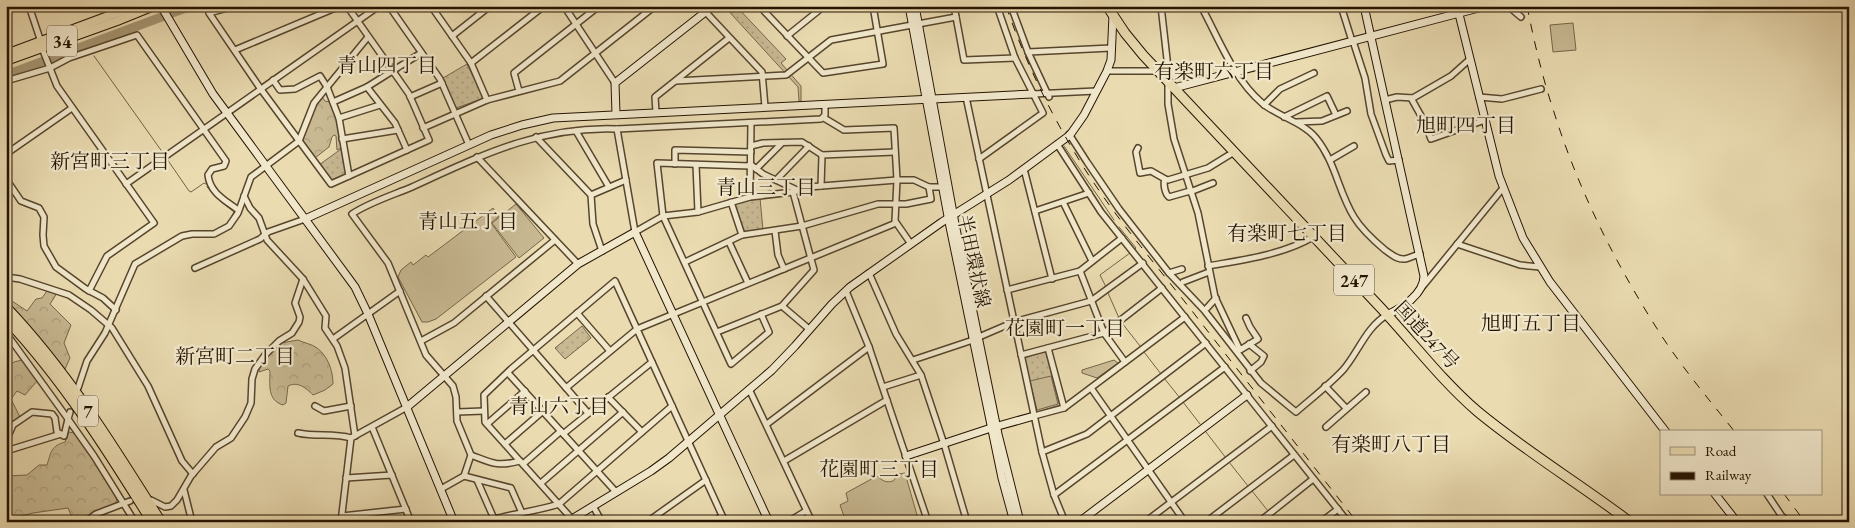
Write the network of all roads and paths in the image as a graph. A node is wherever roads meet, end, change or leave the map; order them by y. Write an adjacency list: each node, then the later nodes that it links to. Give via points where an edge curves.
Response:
1 (29, 6): 49 (street)
2 (135, 6): 49 (main road, 34)
3 (154, 6): 49 (main road, 34)
4 (235, 6): 51 (street, via 209,13)
5 (340, 6): 51 (street)
6 (347, 6): 39 (street)
7 (379, 6): 39 (street)
8 (389, 6): 53 (street)
9 (431, 6): 44 (street)
10 (490, 6): 44 (street)
11 (544, 6): 60 (street)
12 (564, 6): 40 (street)
13 (599, 6): 40 (street)
14 (655, 6): 54 (street)
15 (713, 6): 34 (street)
16 (770, 6): 45 (street, via 764,11)
17 (827, 6): 45 (street)
18 (872, 6): 42 (street)
19 (908, 6): 41 (street, 半田環状線)
20 (915, 6): 41 (street, 半田環状線)
21 (954, 6): 37 (street)
22 (997, 6): 57 (street)
23 (1012, 6): 52 (street)
24 (1107, 6): 36 (highway, 国道247号 / 247)
25 (1162, 6): 76 (street)
26 (1201, 6): 65 (street)
27 (1271, 6): 32 (street)
28 (1341, 6): 48 (street)
29 (1364, 6): 46 (street)
30 (1486, 6): 35 (street)
31 (1508, 6): 38 (street)
32 (1264, 8)
33 (162, 9): 96 (street)
34 (702, 9): 47 (street); 71 (street)
35 (1457, 10): 46 (street); 58 (street)
36 (1113, 11): 50 (street); 64 (highway, 国道247号 / 247, via 1134,46)
37 (956, 17): 41 (street); 57 (street, via 964,60)
38 (1521, 17)
39 (358, 21): 43 (street); 68 (street)
40 (576, 24): 54 (street); 78 (street, via 514,73)
41 (915, 24): 42 (street); 86 (street, 半田環状線)
42 (877, 31): 56 (street, via 831,40); 56 (street, via 883,64 823,73)
43 (368, 36): 62 (street); 73 (street)
44 (452, 36): 60 (street)
45 (787, 36): 56 (street)
46 (1371, 36): 48 (street); 88 (street)
47 (730, 38): 67 (street); 69 (street)
48 (1352, 41): 65 (street); 132 (street, via 1365,78 1371,114 1386,155 1389,161)
49 (43, 48): 55 (main road, 34); 59 (main road, 34); 61 (street)
50 (1112, 48): 52 (street); 63 (street)
51 (235, 50): 75 (street)
52 (1028, 52): 81 (street)
53 (422, 53): 62 (street); 72 (street)
54 (595, 53): 71 (street); 78 (street, via 560,81)
55 (6, 54)
56 (808, 58): 67 (street, via 786,75)
57 (1015, 58): 80 (street)
58 (1470, 59): 84 (street); 85 (street, via 1451,76)
59 (6, 60)
60 (471, 64): 87 (street)
61 (49, 67): 70 (street); 94 (street); 108 (street, via 137,35)
62 (392, 71): 74 (street); 82 (street)
63 (1107, 71): 64 (street); 79 (street)
64 (1157, 71): 76 (highway, 国道247号 / 247)
65 (1236, 71): 76 (street); 92 (street)
66 (1314, 73): 92 (street, via 1280,89)
67 (763, 76): 69 (street); 93 (street)
68 (273, 80): 73 (street, via 280,90 295,89 320,76); 75 (street)
69 (676, 80): 97 (street, via 655,97)
70 (6, 82)
71 (615, 82): 99 (street)
72 (442, 83): 82 (street); 98 (street)
73 (326, 87): 89 (street); 115 (street, via 314,102)
74 (367, 87): 89 (street); 90 (street)
75 (260, 88): 96 (street); 115 (street)
76 (1170, 88): 124 (highway, 国道247号 / 247); 139 (street, via 1174,138)
77 (1541, 89): 84 (street, via 1502,99)
78 (519, 91): 87 (street)
79 (1096, 91): 81 (street); 112 (street, via 1084,115)
80 (1033, 94): 81 (street); 83 (street); 130 (street, via 1043,113)
81 (1048, 95)
82 (410, 97): 107 (street)
83 (966, 97): 86 (street); 130 (street)
84 (1479, 97): 104 (street)
85 (1410, 98): 88 (street); 104 (street, via 1425,123 1430,139)
86 (929, 99): 91 (street); 151 (street, 半田環状線); 167 (street, 半田環状線)
87 (487, 100): 98 (street)
88 (1385, 100): 132 (street)
89 (333, 102): 101 (street)
90 (380, 104): 101 (street); 110 (street)
91 (825, 104): 93 (street); 102 (street)
92 (1264, 105): 103 (street)
93 (765, 107): 97 (street)
94 (72, 108): 127 (street); 147 (street)
95 (1347, 111): 100 (street)
96 (226, 112): 108 (street); 134 (street)
97 (656, 112): 99 (street)
98 (455, 113): 107 (street); 118 (street)
99 (616, 114): 118 (street, via 537,121)
100 (1336, 115): 103 (street, via 1327,96); 105 (street, via 1322,121)
101 (339, 118): 114 (street)
102 (824, 118): 106 (street); 126 (street, via 844,130 894,128)
103 (1284, 118): 105 (street)
104 (1484, 120): 152 (street)
105 (1294, 122): 131 (street, via 1315,136)
106 (751, 123): 109 (street); 119 (street)
107 (423, 128): 123 (street, via 429,140)
108 (203, 129): 147 (street); 163 (street, via 226,161 224,166 212,169 208,174 210,185)
109 (617, 129): 111 (street); 143 (street)
110 (398, 130): 114 (street); 123 (street)
111 (576, 131): 113 (street); 149 (street)
112 (1069, 134): 117 (street); 195 (street, via 1119,209)
113 (536, 137): 129 (street); 157 (street)
114 (342, 139): 140 (street)
115 (299, 140): 134 (street); 140 (street, via 331,184)
116 (783, 142): 119 (street); 120 (street, via 802,142); 137 (street)
117 (1058, 144): 138 (street); 155 (street)
118 (469, 145): 168 (street)
119 (751, 146): 125 (street)
120 (809, 146): 128 (street); 144 (street)
121 (1354, 146): 131 (street)
122 (1138, 148): 141 (street, via 1140,173 1151,171)
123 (407, 150): 140 (street)
124 (1235, 151): 139 (street, via 1208,168); 175 (highway, 国道247号 / 247)
125 (751, 152): 133 (street, via 675,150); 136 (street)
126 (895, 152): 128 (street); 145 (street)
127 (6, 154)
128 (822, 155): 148 (street)
129 (477, 157): 177 (street); 205 (street, via 352,214 388,263)
130 (979, 159): 156 (street)
131 (1330, 160): 182 (street, via 1350,210 1370,237 1399,258)
132 (1399, 160): 182 (street)
133 (675, 164): 135 (street); 166 (street, via 657,163)
134 (266, 165): 158 (street, via 251,177); 168 (street)
135 (696, 165): 136 (street); 164 (street)
136 (750, 165): 137 (street); 159 (street)
137 (756, 169): 144 (street)
138 (1024, 169): 156 (street); 165 (street)
139 (1185, 175): 141 (street); 154 (street)
140 (348, 176)
141 (1164, 179): 154 (street, via 1169,197)
142 (6, 180): 204 (street, via 21,201 39,208 44,217 44,246 56,267)
143 (626, 180): 149 (street); 172 (street)
144 (776, 180): 153 (street)
145 (897, 180): 148 (street); 150 (street, via 914,180); 162 (street)
146 (1213, 183): 154 (street)
147 (126, 184): 204 (street, via 154,224 107,256)
148 (821, 186): 153 (street)
149 (609, 187): 157 (street)
150 (929, 187): 151 (street); 162 (street, via 931,199)
151 (942, 187): 167 (street, 半田環状線)
152 (1503, 188): 180 (street); 188 (street, via 1519,229)
153 (795, 191): 159 (street); 170 (street)
154 (1190, 191): 192 (street, via 1198,213)
155 (1089, 193): 161 (street); 176 (street)
156 (987, 194): 167 (street); 203 (street)
157 (591, 195): 181 (street, via 594,224)
158 (244, 196): 163 (street); 173 (street, via 259,218)
159 (750, 197): 160 (street)
160 (731, 202): 164 (street); 174 (street)
161 (1063, 202): 165 (street); 184 (street)
162 (896, 204): 169 (street); 170 (street, via 878,204)
163 (238, 210): 214 (street, via 232,222 219,232 186,235 138,261 132,268)
164 (698, 212): 166 (street)
165 (1035, 212): 197 (street)
166 (663, 216): 172 (street); 185 (street)
167 (951, 217): 179 (street); 233 (street, 半田環状線)
168 (306, 219): 173 (street); 216 (street, via 347,276)
169 (896, 223): 179 (street); 183 (street)
170 (802, 226): 171 (street); 183 (street)
171 (775, 231): 174 (street); 190 (street, via 778,255)
172 (635, 232): 181 (street); 217 (street)
173 (264, 235): 189 (street); 198 (street)
174 (742, 236): 178 (street)
175 (1313, 237): 192 (street, via 1261,256); 220 (highway, 国道247号 / 247)
176 (1122, 238): 184 (street); 186 (street)
177 (555, 240): 187 (street); 207 (street)
178 (729, 242): 185 (street); 200 (street)
179 (910, 244): 194 (street)
180 (1457, 244): 188 (street, via 1520,265); 202 (street)
181 (602, 250): 187 (street)
182 (1420, 254): 202 (street, via 1424,276)
183 (811, 258): 190 (street); 211 (street, via 814,270)
184 (1092, 261): 193 (street)
185 (685, 262): 210 (street)
186 (1142, 263): 201 (street); 209 (street)
187 (578, 264): 226 (street)
188 (1540, 267): 284 (street)
189 (195, 268)
190 (784, 269): 200 (street)
191 (1182, 269): 195 (street)
192 (1208, 269): 199 (street); 208 (street)
193 (1080, 271): 197 (street); 209 (street)
194 (870, 273): 206 (street); 243 (street, via 896,334)
195 (1169, 273): 225 (street)
196 (6, 277): 227 (street, via 69,295 92,310)
197 (1052, 278): 203 (street)
198 (303, 279): 234 (street, via 326,316 325,328); 305 (street, via 296,303 300,317 296,328 265,355 255,369 251,403 231,438 216,446)
199 (1183, 282)
200 (748, 283): 210 (street)
201 (1162, 288): 221 (street); 232 (street)
202 (1421, 289): 220 (street)
203 (1007, 290): 224 (street)
204 (89, 291): 214 (street, via 104,298)
205 (400, 291): 216 (street); 235 (street)
206 (846, 291): 229 (street); 238 (street)
207 (486, 296): 226 (street); 235 (street, via 454,323)
208 (1216, 298): 213 (street); 219 (street)
209 (1091, 301): 224 (street); 232 (street)
210 (703, 302): 217 (street); 230 (street)
211 (782, 306): 218 (street); 229 (street)
212 (6, 307): 335 (highway, 7, via 67,380)
213 (1207, 308)
214 (116, 310): 227 (street)
215 (577, 313): 228 (street, via 615,281); 240 (street); 241 (street)
216 (368, 314): 234 (street); 265 (street)
217 (673, 314): 228 (street); 274 (street)
218 (761, 314): 230 (street); 230 (street, via 769,332 731,364)
219 (1223, 314): 225 (street); 237 (street, via 1240,350)
220 (1387, 315): 251 (street, via 1381,318 1343,369); 358 (highway, 国道247号 / 247, via 1477,410)
221 (1185, 317): 236 (street); 245 (street)
222 (1246, 318): 237 (street, via 1258,339)
223 (6, 319): 334 (highway, 7, via 70,397)
224 (1014, 322): 233 (street); 242 (street)
225 (1214, 322): 247 (street)
226 (509, 323): 240 (street); 250 (street)
227 (108, 326): 253 (street, via 87,361); 305 (street, via 148,386 182,461)
228 (637, 329): 241 (street); 244 (street)
229 (809, 330): 256 (street)
230 (717, 332)
231 (6, 333): 277 (street)
232 (1104, 333): 239 (street); 245 (street)
233 (976, 338): 243 (street); 282 (street, 半田環状線)
234 (333, 339): 263 (street, via 345,368)
235 (421, 342): 250 (street, via 426,355)
236 (1206, 343): 246 (street); 276 (street)
237 (1249, 344): 247 (street, via 1264,356)
238 (869, 347): 252 (street); 279 (street)
239 (1048, 348): 242 (street); 266 (street)
240 (533, 351): 248 (street); 254 (street)
241 (610, 351): 254 (street)
242 (1021, 355): 275 (street)
243 (913, 360): 249 (street)
244 (652, 362): 260 (street); 264 (street)
245 (1125, 362): 255 (street)
246 (1225, 367): 259 (street); 290 (street)
247 (1250, 371): 251 (street, via 1296,412)
248 (508, 373): 257 (street); 268 (street, via 484,395)
249 (921, 375): 252 (street); 293 (street)
250 (444, 376): 265 (street); 271 (street, via 455,392)
251 (1325, 386): 267 (street)
252 (883, 387): 261 (street)
253 (78, 388)
254 (566, 388): 273 (street)
255 (1091, 388): 266 (street); 276 (street)
256 (749, 389): 274 (street); 279 (street)
257 (525, 391): 269 (street); 278 (street)
258 (1366, 392): 267 (street)
259 (1247, 395): 280 (street); 303 (street)
260 (608, 396): 272 (street); 273 (street)
261 (887, 400): 300 (street); 301 (street)
262 (314, 406): 263 (street, via 324,411)
263 (351, 406): 289 (street)
264 (672, 406): 286 (street); 292 (street)
265 (407, 408): 281 (street); 314 (street)
266 (1064, 408): 275 (street)
267 (1346, 408): 283 (street)
268 (484, 411): 271 (street); 278 (street)
269 (543, 411): 285 (street); 294 (street)
270 (70, 412): 277 (street)
271 (457, 412): 298 (street, via 457,421)
272 (623, 412): 286 (street); 296 (street)
273 (588, 413): 285 (street)
274 (719, 415): 292 (street); 343 (street)
275 (1034, 416): 282 (street); 297 (street)
276 (1111, 416): 290 (street); 297 (street, via 1087,434)
277 (68, 419): 288 (street, via 64,436); 320 (street)
278 (487, 424): 294 (street)
279 (767, 424): 301 (street)
280 (1272, 426): 299 (street); 321 (street)
281 (372, 427): 289 (street); 306 (street)
282 (994, 427): 293 (street); 348 (street, 半田環状線); 349 (street, 半田環状線)
283 (1326, 428)
284 (1664, 430)
285 (562, 432): 296 (street); 302 (street)
286 (642, 432): 304 (street)
287 (298, 433): 289 (street)
288 (61, 434): 291 (street, via 57,432 52,414 32,412 13,425); 295 (street)
289 (353, 437): 308 (street)
290 (1128, 440): 303 (street); 316 (street)
291 (6, 441)
292 (688, 442): 311 (street); 315 (street, via 651,471)
293 (944, 443): 300 (street); 347 (street)
294 (505, 444): 302 (street)
295 (6, 451)
296 (579, 451): 304 (street); 312 (street)
297 (1042, 452): 316 (street)
298 (471, 455): 302 (street, via 498,465); 307 (street)
299 (1294, 455): 309 (street); 354 (street)
300 (906, 456): 346 (street)
301 (784, 461): 326 (street)
302 (521, 462): 312 (street)
303 (1148, 469): 321 (street); 351 (street)
304 (597, 471): 315 (street); 322 (street)
305 (193, 474): 313 (street)
306 (392, 475): 308 (street); 324 (street)
307 (464, 476): 310 (street); 314 (street)
308 (346, 478): 329 (street)
309 (1313, 479): 325 (street); 355 (street)
310 (478, 480): 327 (street, via 511,488); 330 (street)
311 (706, 480): 328 (street); 340 (street)
312 (541, 484): 322 (street)
313 (184, 489): 319 (street, via 168,507); 336 (street)
314 (441, 489): 338 (street)
315 (616, 492): 323 (street)
316 (1054, 495): 350 (street)
317 (1717, 496): 359 (street)
318 (1768, 496): 360 (street)
319 (152, 500)
320 (127, 502): 332 (street, via 96,514); 333 (street)
321 (1172, 502): 352 (street); 353 (street)
322 (559, 504): 327 (street); 331 (street)
323 (593, 506): 331 (street); 339 (street)
324 (406, 509): 329 (street); 337 (street)
325 (1338, 509): 356 (street); 357 (street)
326 (806, 511): 344 (street); 345 (street)
327 (522, 513): 330 (street)
328 (722, 516): 341 (street); 342 (street)
329 (341, 519)
330 (495, 520)
331 (569, 520)
332 (86, 522)
333 (135, 522)
334 (152, 522)
335 (161, 522)
336 (192, 522)
337 (411, 522)
338 (454, 522)
339 (602, 522)
340 (647, 522)
341 (713, 522)
342 (725, 522)
343 (769, 522)
344 (788, 522)
345 (812, 522)
346 (928, 522)
347 (967, 522)
348 (1014, 522)
349 (1020, 522)
350 (1065, 522)
351 (1079, 522)
352 (1145, 522)
353 (1185, 522)
354 (1206, 522)
355 (1259, 522)
356 (1321, 522)
357 (1348, 522)
358 (1630, 522)
359 (1737, 522)
360 (1788, 522)

